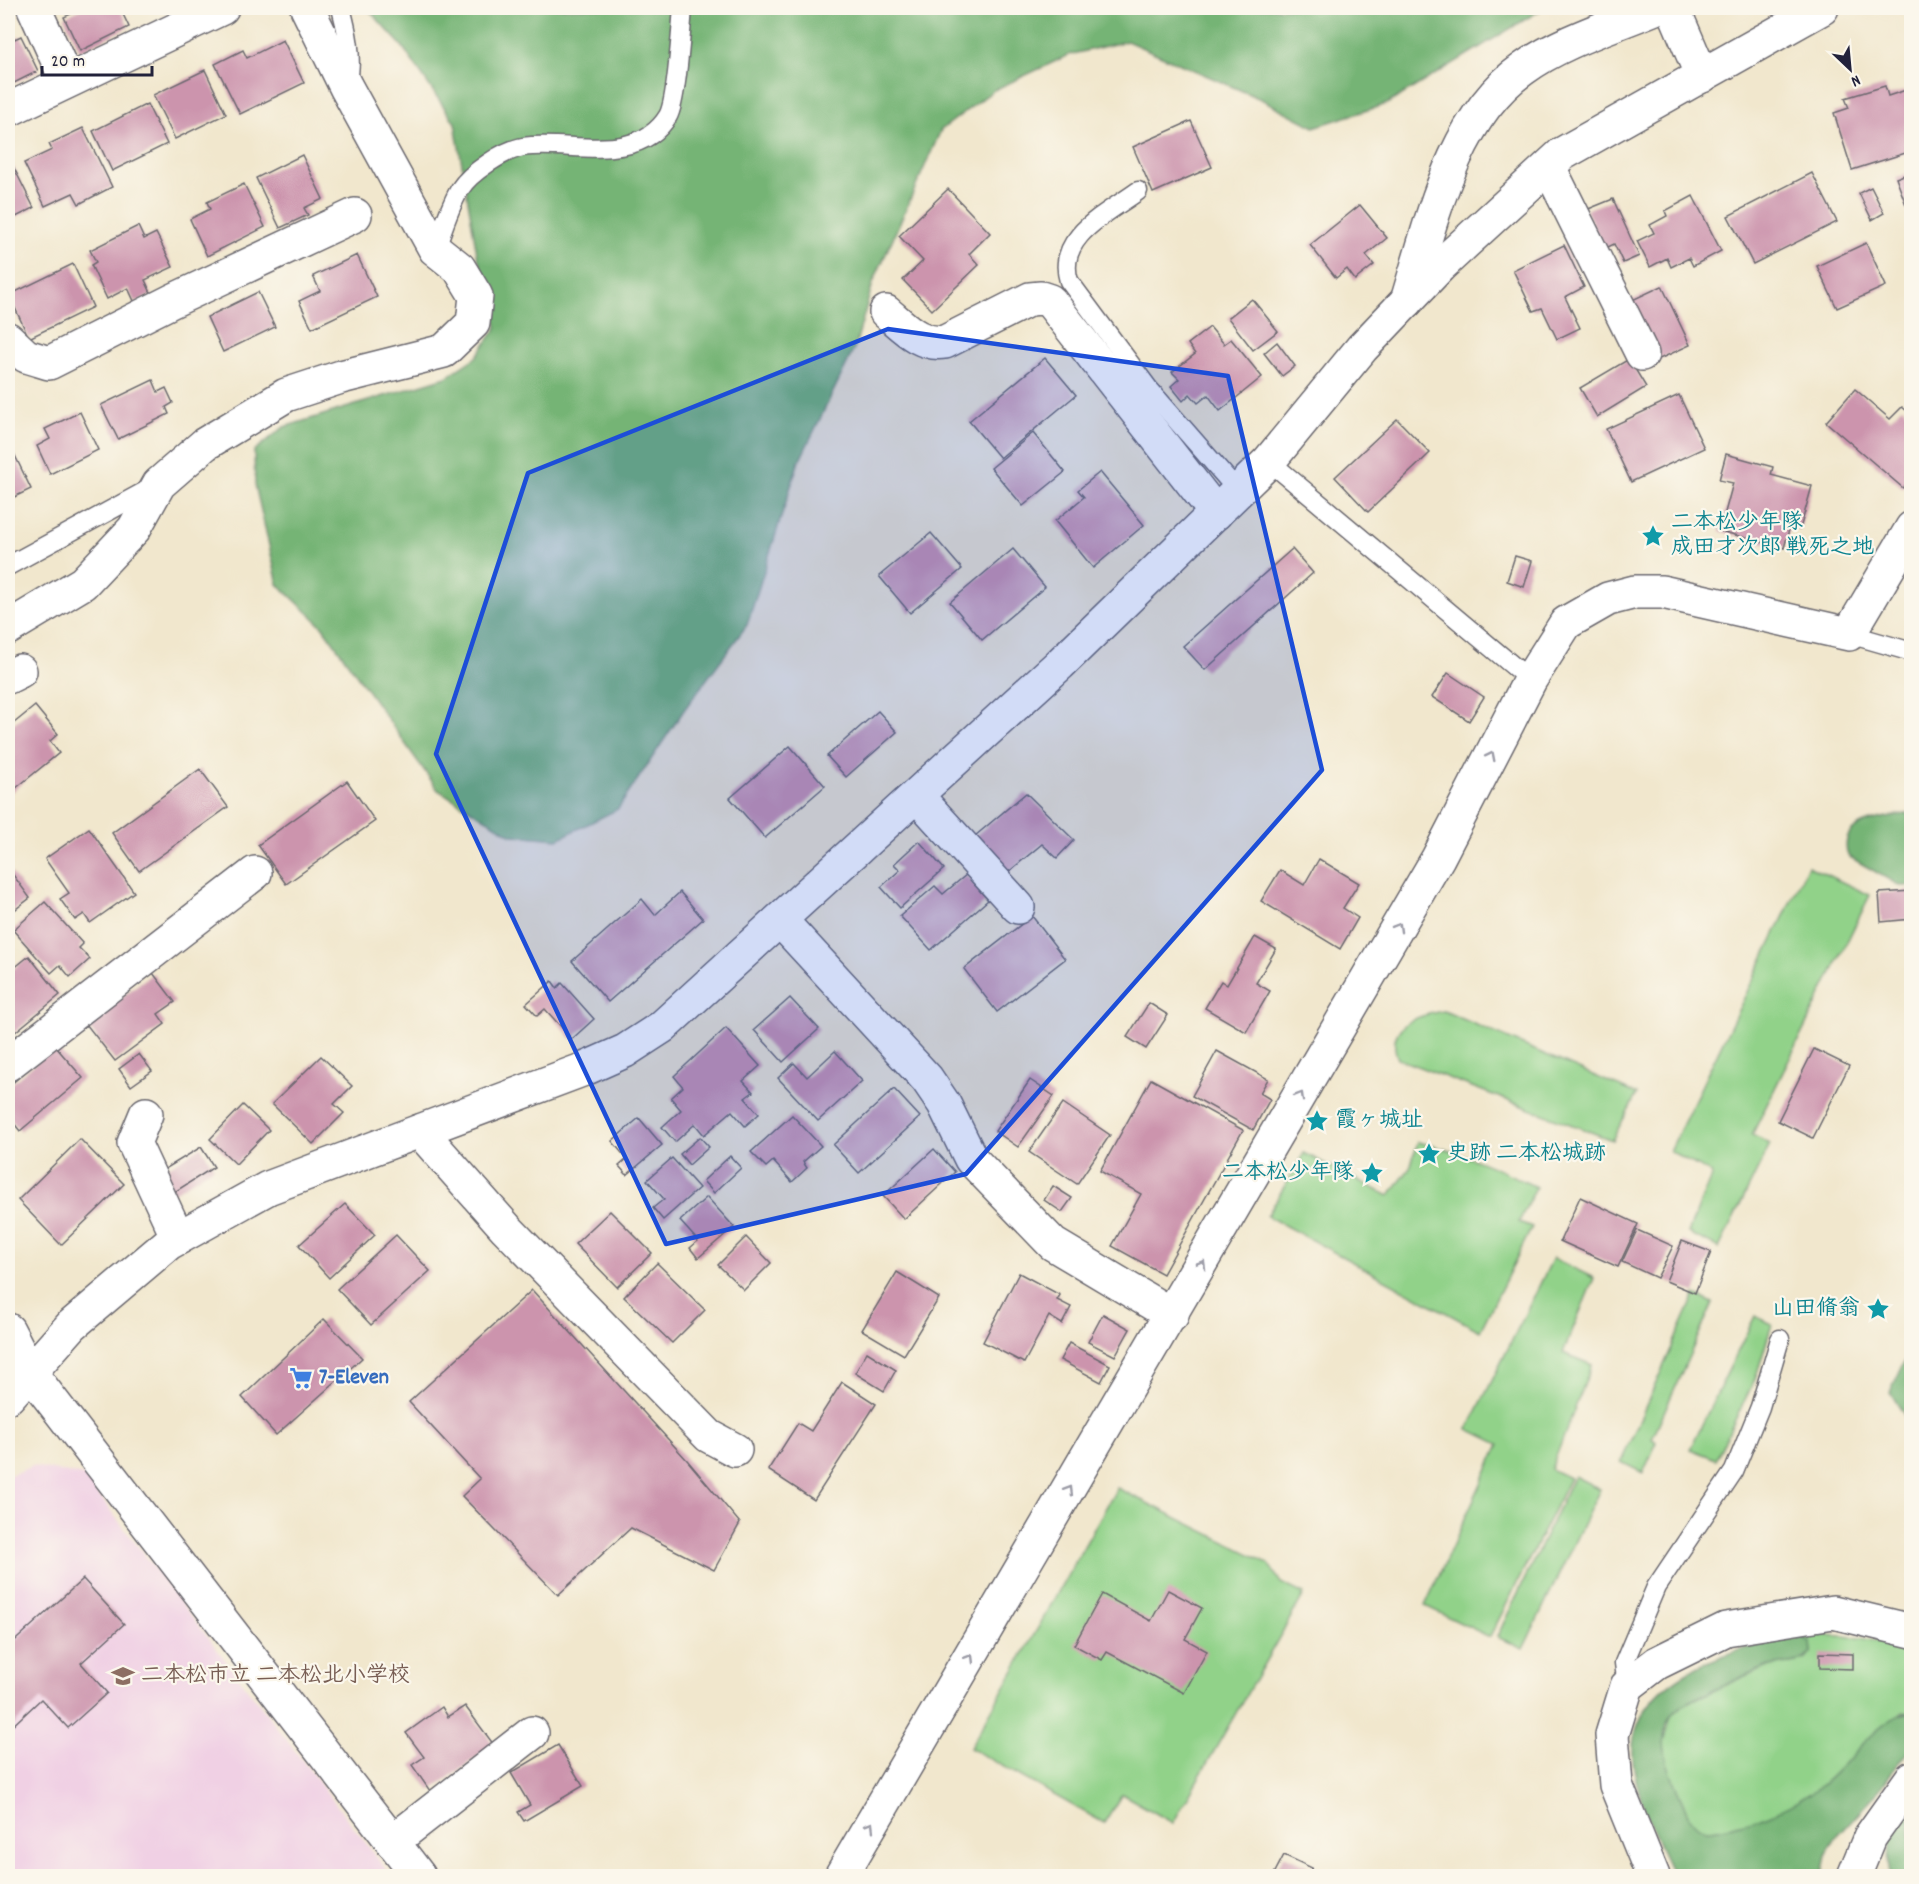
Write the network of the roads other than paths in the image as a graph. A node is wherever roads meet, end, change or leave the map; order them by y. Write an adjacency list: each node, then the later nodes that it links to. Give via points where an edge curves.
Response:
1 (34, 8): 10 (street)
2 (222, 8): 10 (street)
3 (307, 8): 11 (street)
4 (341, 8): 11 (lane, via 350,70)
5 (683, 8): 16 (lane, via 668,115 648,136 622,147 521,147 483,165 460,189)
6 (1655, 8): 17 (street, via 1548,54 1516,74 1488,100 1471,127 1434,211)
7 (1674, 8): 9 (street)
8 (1822, 8): 9 (street)
9 (1702, 76): 13 (street, via 1562,154)
10 (67, 81): 12 (street)
11 (346, 87): 16 (street)
12 (8, 110)
13 (1548, 167): 17 (street); 20 (street)
14 (1138, 191): 23 (lane, via 1083,231 1069,249 1065,268 1069,281)
15 (355, 215): 19 (street, via 50,363 27,356)
16 (435, 249): 22 (street, via 459,268 476,296 472,323 444,351 285,395 205,444)
17 (1407, 301): 21 (street, via 1362,348)
18 (885, 312): 23 (street, via 920,340 933,344 945,342 1030,299 1050,301)
19 (8, 339)
20 (1642, 354)
21 (1269, 461): 23 (street); 29 (lane)
22 (159, 484): 25 (lane); 26 (street, via 134,529 82,583)
23 (1227, 502): 30 (street)
24 (1911, 528): 27 (street)
25 (8, 566)
26 (8, 628)
27 (1849, 634): 28 (lane); 29 (street, via 1662,592 1635,592 1608,599 1566,623)
28 (1911, 652)
29 (1530, 680): 38 (street, one-way to 29, via 1438,858)
30 (917, 796): 32 (street); 33 (street)
31 (255, 873): 34 (street)
32 (1018, 907)
33 (781, 921): 36 (street, via 662,1027 626,1051); 38 (street, via 927,1079 971,1159 1005,1196 1053,1244)
34 (8, 1064)
35 (146, 1114): 37 (street, via 134,1143)
36 (420, 1131): 37 (street, via 268,1188); 43 (street, via 506,1228 710,1436)
37 (178, 1238): 41 (street, via 72,1325)
38 (1172, 1315): 50 (street, one-way to 38)
39 (8, 1330): 41 (street)
40 (1780, 1339): 45 (lane, via 1760,1407 1734,1471 1656,1587 1624,1663)
41 (29, 1371): 42 (street); 48 (street)
42 (8, 1396)
43 (735, 1450)
44 (1911, 1631): 45 (street, via 1833,1612 1726,1629 1657,1663)
45 (1627, 1686): 51 (street, via 1612,1735 1616,1785)
46 (532, 1733): 48 (street)
47 (1911, 1778): 52 (street, via 1870,1837)
48 (392, 1842): 49 (street)
49 (419, 1876)
50 (841, 1876)
51 (1653, 1876)
52 (1854, 1876)

